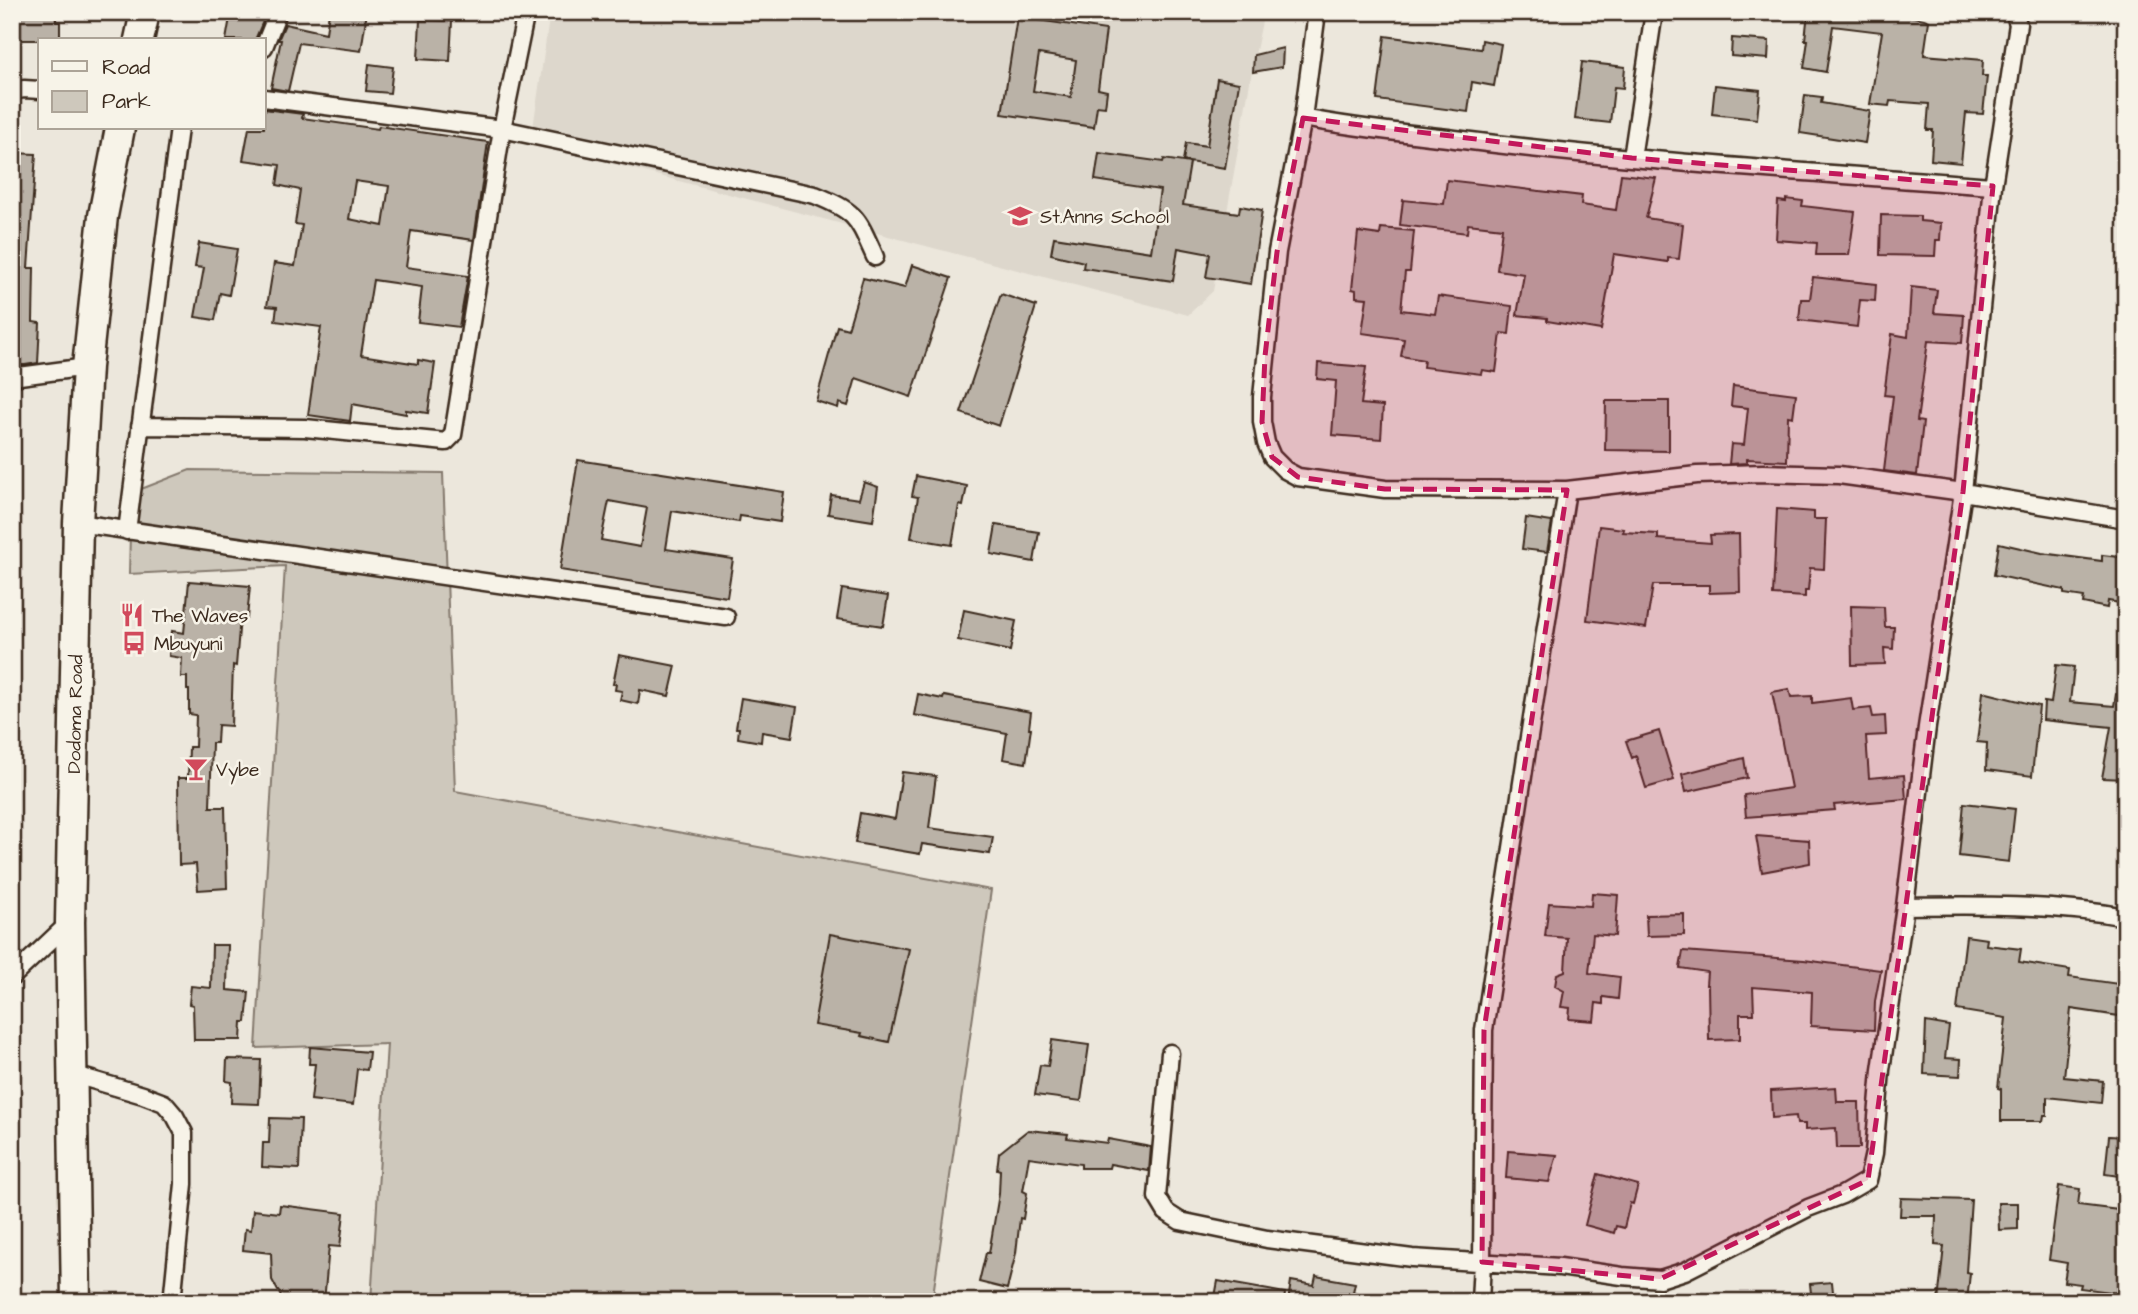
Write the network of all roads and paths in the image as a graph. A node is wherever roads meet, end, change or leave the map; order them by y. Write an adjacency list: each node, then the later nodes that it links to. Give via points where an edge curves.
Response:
1 (145, 12): 7 (highway)
2 (278, 12): 8 (street)
3 (526, 12): 13 (street)
4 (1317, 12): 12 (street)
5 (1654, 12): 16 (street)
6 (2014, 12): 17 (street, via 2018,24)
7 (139, 38)
8 (266, 42)
9 (38, 90): 10 (street)
10 (12, 91)
11 (266, 97): 13 (street)
12 (1303, 118): 16 (street); 22 (street, via 1277,252 1265,356 1262,422 1272,457 1298,477 1373,488)
13 (502, 129): 18 (street, via 815,195 841,205 858,220); 21 (street, via 453,435 446,442 305,428)
14 (120, 130): 19 (highway, Dodoma Road, via 103,216)
15 (179, 130): 21 (street)
16 (1632, 158): 17 (street)
17 (1993, 186): 23 (street)
18 (876, 257)
19 (87, 367): 20 (street); 25 (highway, Dodoma Road)
20 (12, 377)
21 (140, 426): 26 (street)
22 (1567, 490): 23 (street, via 1697,475 1763,473 1839,475); 34 (street, via 1484,1031)
23 (1963, 492): 24 (street); 28 (street)
24 (2126, 519)
25 (78, 523): 26 (street); 30 (highway, Dodoma Road)
26 (127, 531): 27 (street)
27 (726, 617)
28 (1905, 906): 29 (street, via 2090,910); 34 (street, via 1868,1180 1685,1271 1660,1279)
29 (2126, 917)
30 (70, 922): 31 (street); 33 (highway, Dodoma Road)
31 (12, 977)
32 (1170, 1053): 34 (street, via 1157,1197 1166,1212 1180,1221 1267,1239)
33 (72, 1074): 35 (highway, Dodoma Road); 36 (street, via 164,1103 184,1133 184,1184)
34 (1482, 1262): 37 (street)
35 (76, 1302)
36 (172, 1302)
37 (1480, 1302)

